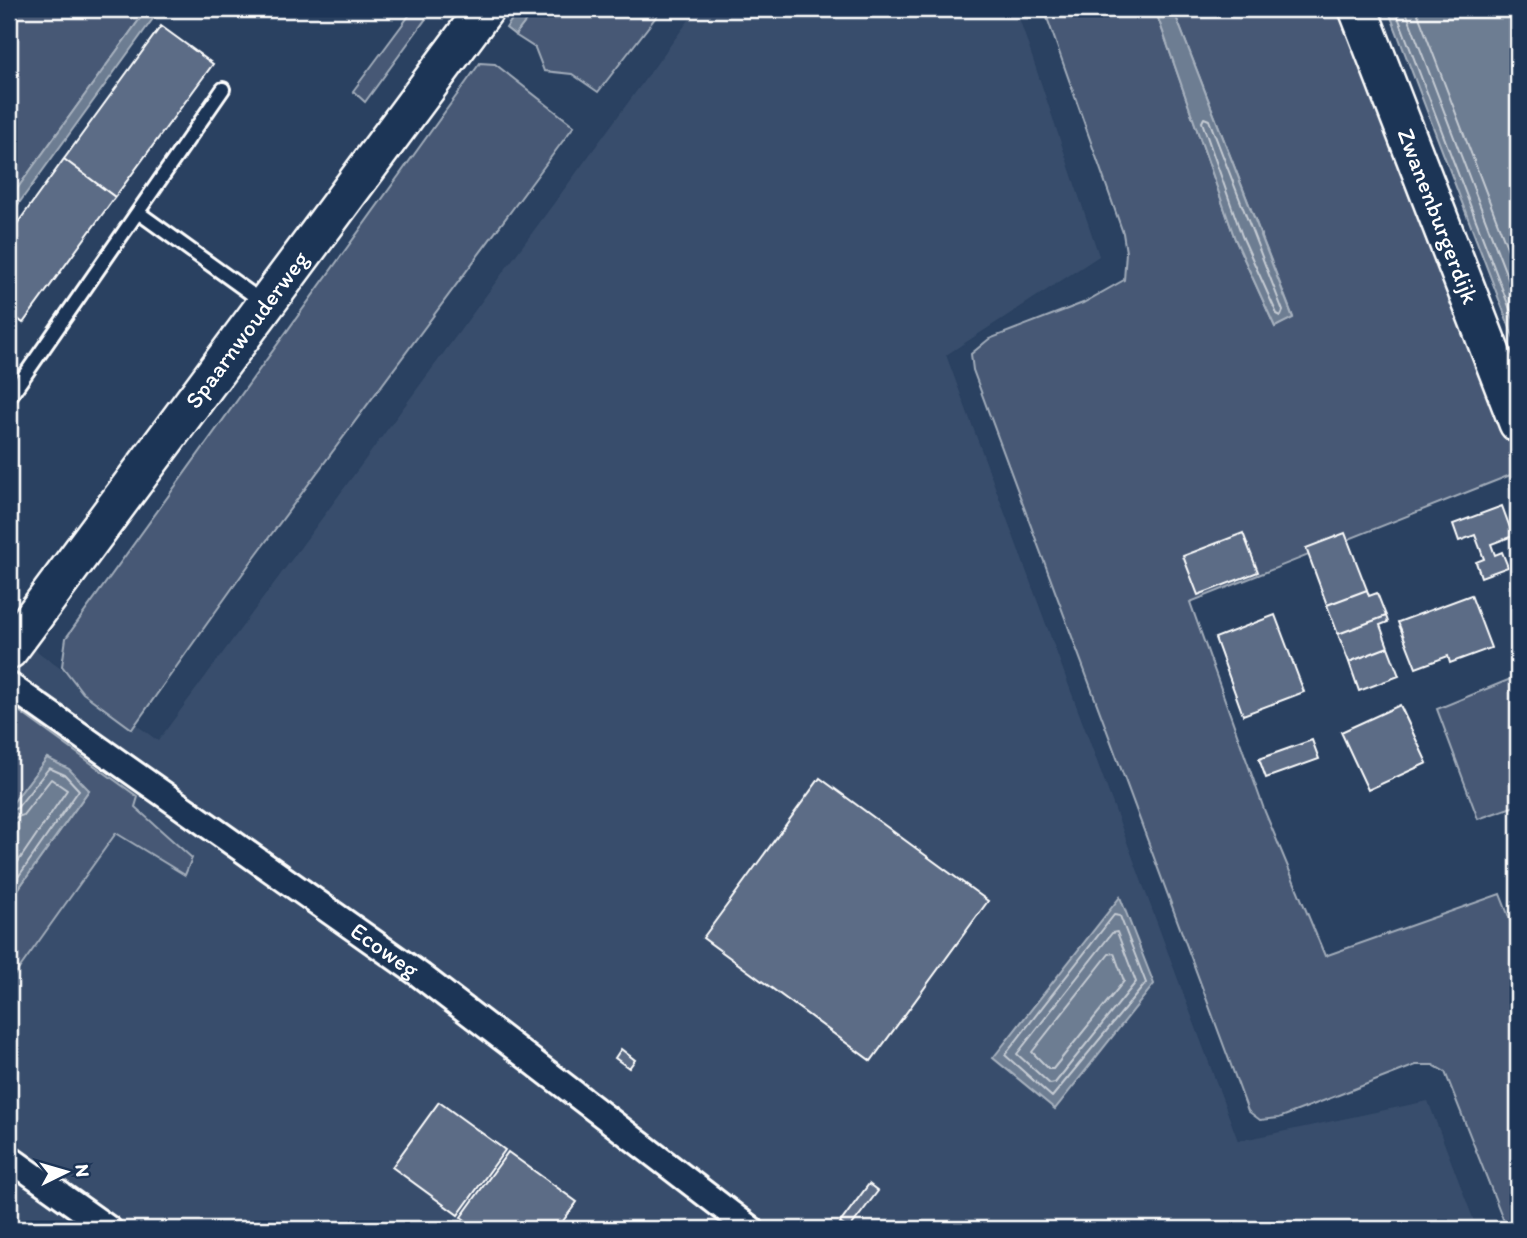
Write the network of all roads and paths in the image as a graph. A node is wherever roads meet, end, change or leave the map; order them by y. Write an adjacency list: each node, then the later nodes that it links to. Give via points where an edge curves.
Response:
1 (485, 9): 5 (street, Spaarnwouderweg)
2 (1358, 9): 7 (street, Zwanenburgerdijk)
3 (223, 89): 4 (lane)
4 (139, 214): 5 (lane); 6 (lane)
5 (266, 305): 8 (street, Spaarnwouderweg)
6 (9, 398)
7 (1518, 423)
8 (17, 633)
9 (9, 685): 12 (street, Ecoweg, via 420,975)
10 (9, 1158): 11 (street)
11 (109, 1229)
12 (751, 1229)

